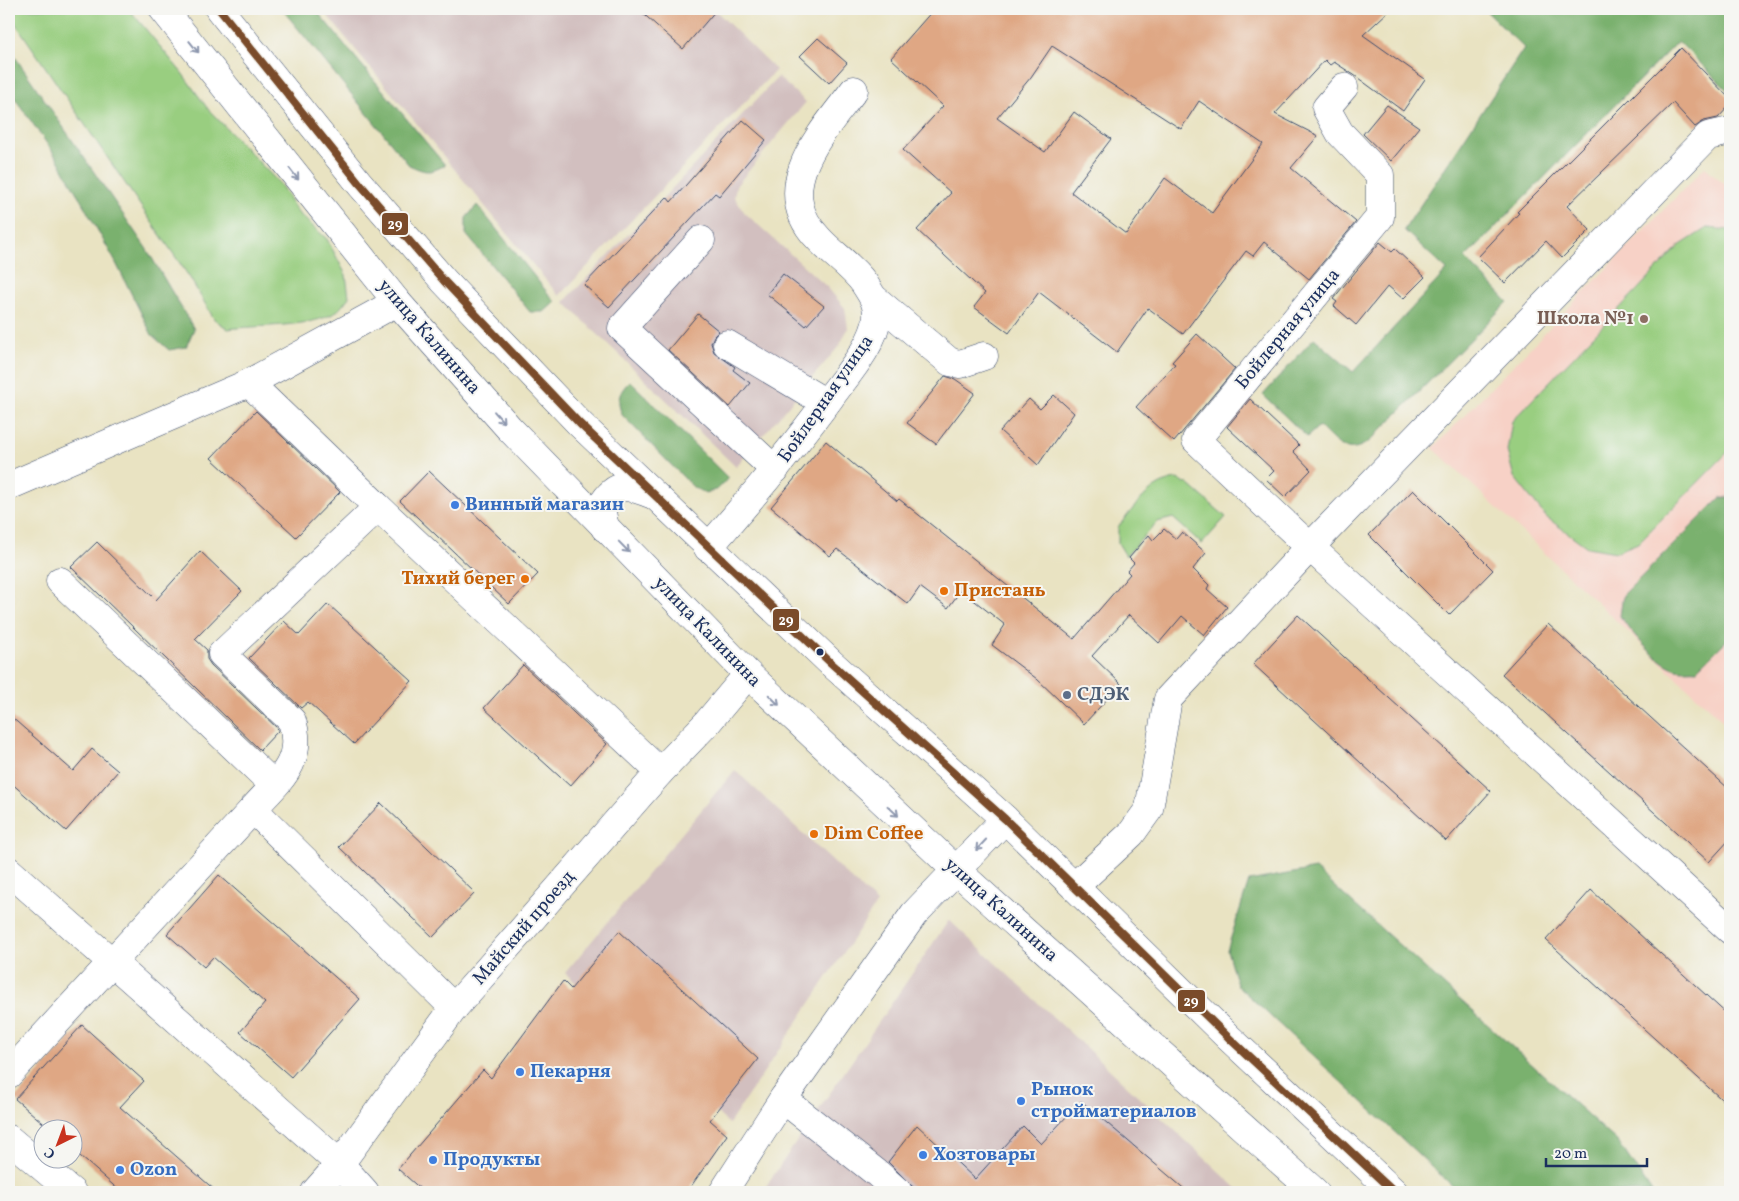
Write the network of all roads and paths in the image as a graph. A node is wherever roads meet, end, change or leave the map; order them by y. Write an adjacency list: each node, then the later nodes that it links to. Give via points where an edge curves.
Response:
1 (163, 9): 8 (main road, улица Калинина, one-way to 8)
2 (218, 9): 15 (main road, via 360,184 444,281 580,424)
3 (1344, 87): 18 (main road, Бойлерная улица, via 1326,108 1340,133 1380,174 1380,216 1196,440)
4 (854, 90): 7 (main road, via 808,155 800,174 799,206 817,238 860,278)
5 (1730, 131): 18 (main road, via 1708,136)
6 (701, 240): 13 (main road, via 622,328)
7 (875, 300): 10 (main road, via 950,362 960,364); 12 (main road, Бойлерная улица, via 876,329)
8 (397, 302): 11 (main road); 17 (main road, улица Калинина, one-way to 17, via 509,428)
9 (726, 344): 12 (main road)
10 (984, 356)
11 (250, 382): 14 (main road); 16 (main road)
12 (826, 403): 13 (main road, Бойлерная улица)
13 (775, 470): 19 (main road, Бойлерная улица)
14 (9, 486)
15 (655, 495): 17 (main road, via 630,486 617,488 601,507); 19 (main road)
16 (378, 507): 22 (main road); 23 (main road, via 222,654 292,721 296,735 294,759)
17 (605, 528): 21 (main road, улица Калинина, one-way to 21)
18 (1310, 547): 28 (main road, via 1168,699 1149,810 1131,834); 29 (main road)
19 (708, 548): 25 (main road)
20 (60, 581): 23 (main road)
21 (748, 674): 22 (main road, Майский проезд); 27 (main road, улица Калинина, one-way to 27)
22 (660, 772): 31 (main road, Майский проезд)
23 (274, 785): 24 (main road)
24 (253, 809): 30 (main road); 31 (main road)
25 (1005, 819): 27 (main road, one-way to 27); 28 (main road)
26 (9, 871): 30 (main road)
27 (957, 871): 33 (main road, via 914,914); 41 (main road, улица Калинина)
28 (1075, 886): 42 (main road, via 1228,1037)
29 (1730, 930)
30 (111, 962): 32 (main road); 35 (main road)
31 (454, 1008): 35 (main road, Майский проезд)
32 (9, 1074)
33 (783, 1099): 39 (main road); 40 (main road)
34 (9, 1139): 36 (main road)
35 (340, 1164): 37 (main road, Майский проезд); 38 (main road)
36 (72, 1192)
37 (315, 1192)
38 (365, 1192)
39 (723, 1192)
40 (898, 1192)
41 (1315, 1192)
42 (1394, 1192)

